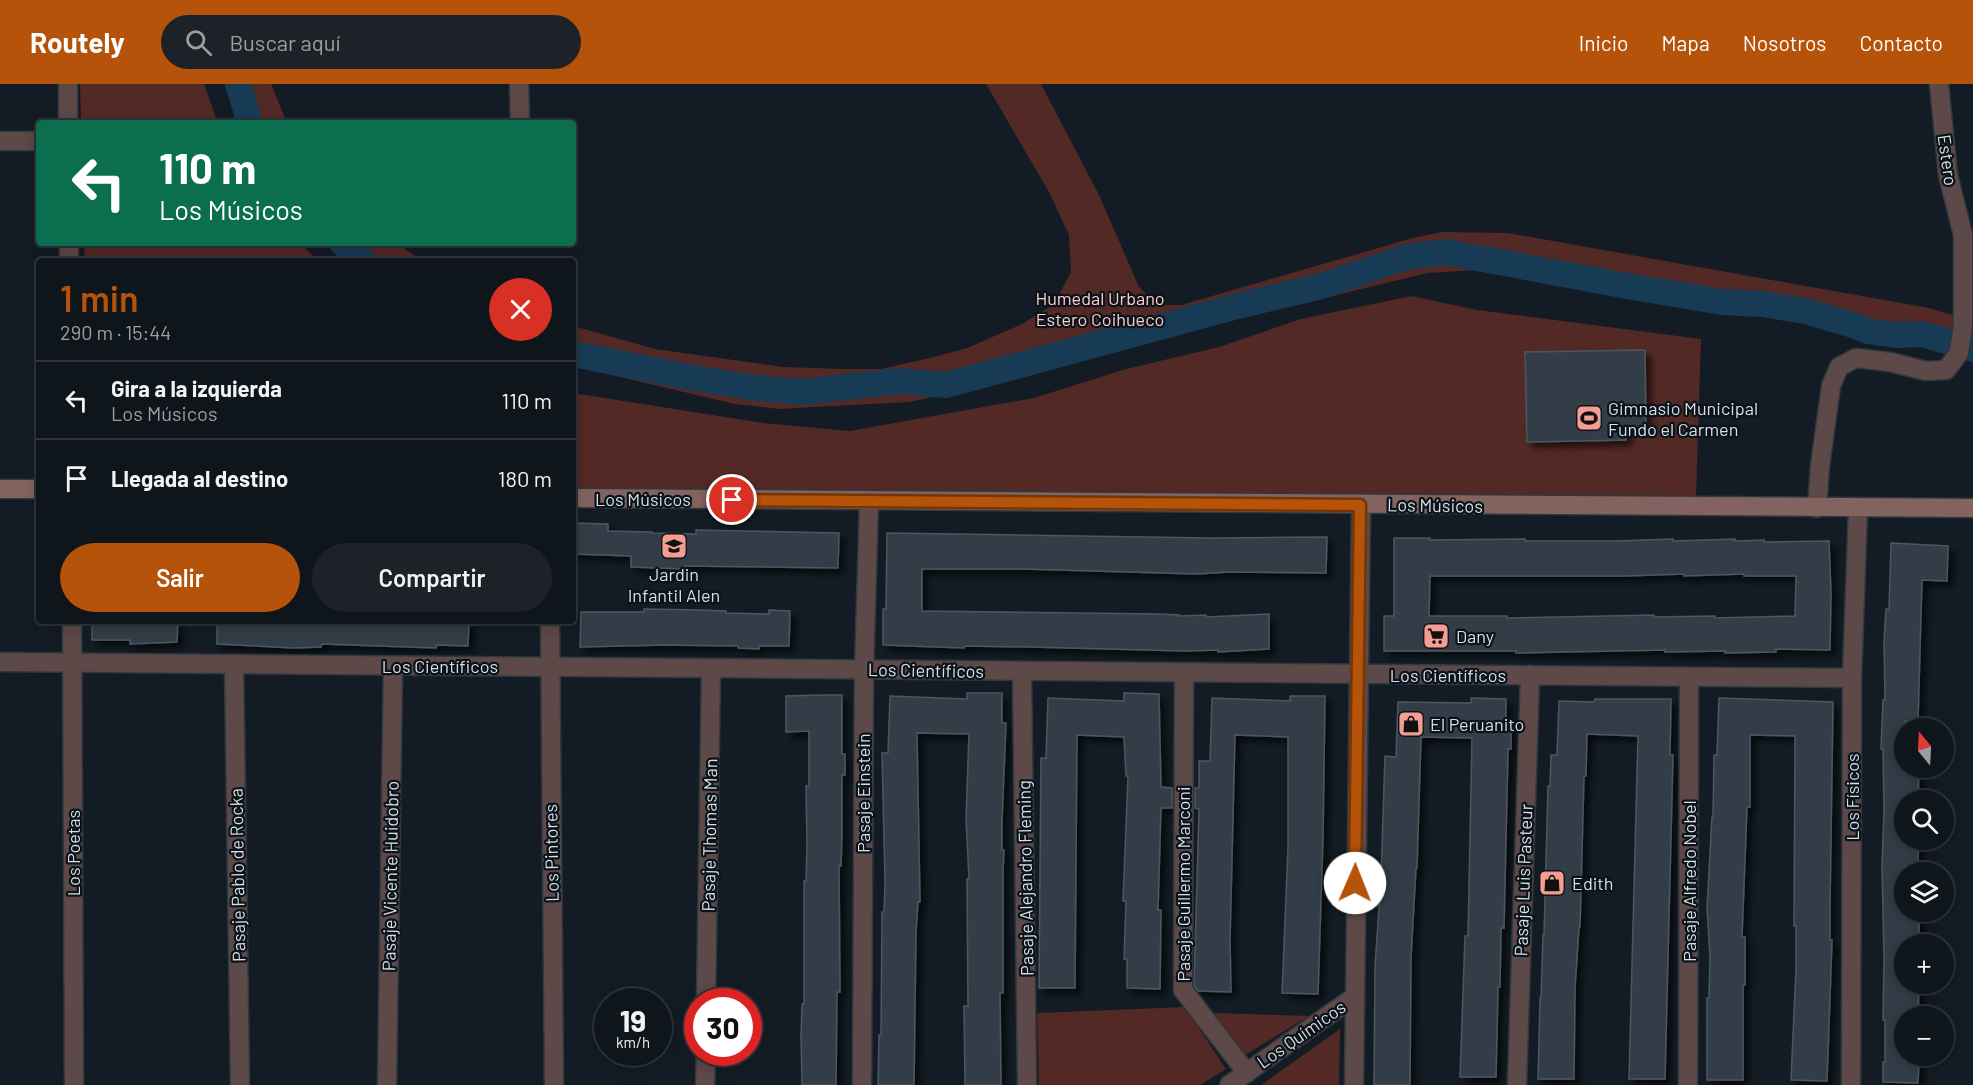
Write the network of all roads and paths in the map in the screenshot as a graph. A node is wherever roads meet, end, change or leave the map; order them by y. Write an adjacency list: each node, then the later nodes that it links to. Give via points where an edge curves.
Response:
1 (68, 84): 4 (street)
2 (519, 84): 5 (street)
3 (1939, 84): 9 (street, Estero, via 1948,175)
4 (68, 120)
5 (520, 120)
6 (0, 141): 7 (street)
7 (36, 141)
8 (1973, 218): 9 (street)
9 (1964, 235): 15 (street, via 1959,353 1946,370 1926,371 1856,358 1839,367 1831,387)
10 (0, 489): 11 (street)
11 (36, 489)
12 (576, 498): 13 (street, Los Músicos)
13 (869, 501): 14 (street, Los Músicos); 26 (street, Pasaje Einstein)
14 (1360, 505): 15 (street, Los Músicos); 29 (street, Los Químicos)
15 (1817, 508): 16 (street, Los Músicos)
16 (1858, 508): 17 (street, Los Músicos); 32 (street, Los Físicos)
17 (1973, 508)
18 (72, 624): 21 (street, Los Poetas)
19 (550, 624): 24 (street, Los Pintores)
20 (0, 662): 21 (street, Los Científicos)
21 (73, 663): 22 (street, Los Científicos); 37 (street, Los Poetas)
22 (234, 664): 23 (street, Los Científicos); 38 (street, Pasaje Pablo de Rocka)
23 (393, 666): 24 (street, Los Científicos); 39 (street, Pasaje Vicente Huidobro)
24 (549, 667): 25 (street, Los Científicos); 40 (street, Los Pintores)
25 (711, 669): 26 (street, Los Científicos); 33 (street, Pasaje Thomas Man)
26 (864, 670): 27 (street, Los Científicos); 42 (street, Pasaje Einstein)
27 (1022, 671): 28 (street, Los Científicos); 43 (street, Pasaje Alejandro Fleming)
28 (1184, 673): 29 (street, Los Científicos); 36 (street, Pasaje Guillermo Marconi, via 1183,990)
29 (1359, 674): 30 (street, Los Científicos); 34 (street, Los Químicos)
30 (1530, 675): 31 (street, Los Científicos); 46 (street, Pasaje Luis Pasteur)
31 (1689, 677): 32 (street, Los Científicos); 47 (street, Pasaje Alfredo Nobel)
32 (1852, 678): 48 (street, Los Físicos)
33 (706, 988)
34 (1353, 997): 36 (street, Los Químicos); 45 (street)
35 (706, 1066): 41 (street)
36 (1247, 1073): 44 (street, Los Químicos)
37 (75, 1085)
38 (240, 1085)
39 (387, 1085)
40 (554, 1085)
41 (705, 1085)
42 (862, 1085)
43 (1027, 1085)
44 (1229, 1085)
45 (1354, 1085)
46 (1517, 1085)
47 (1688, 1085)
48 (1851, 1085)

